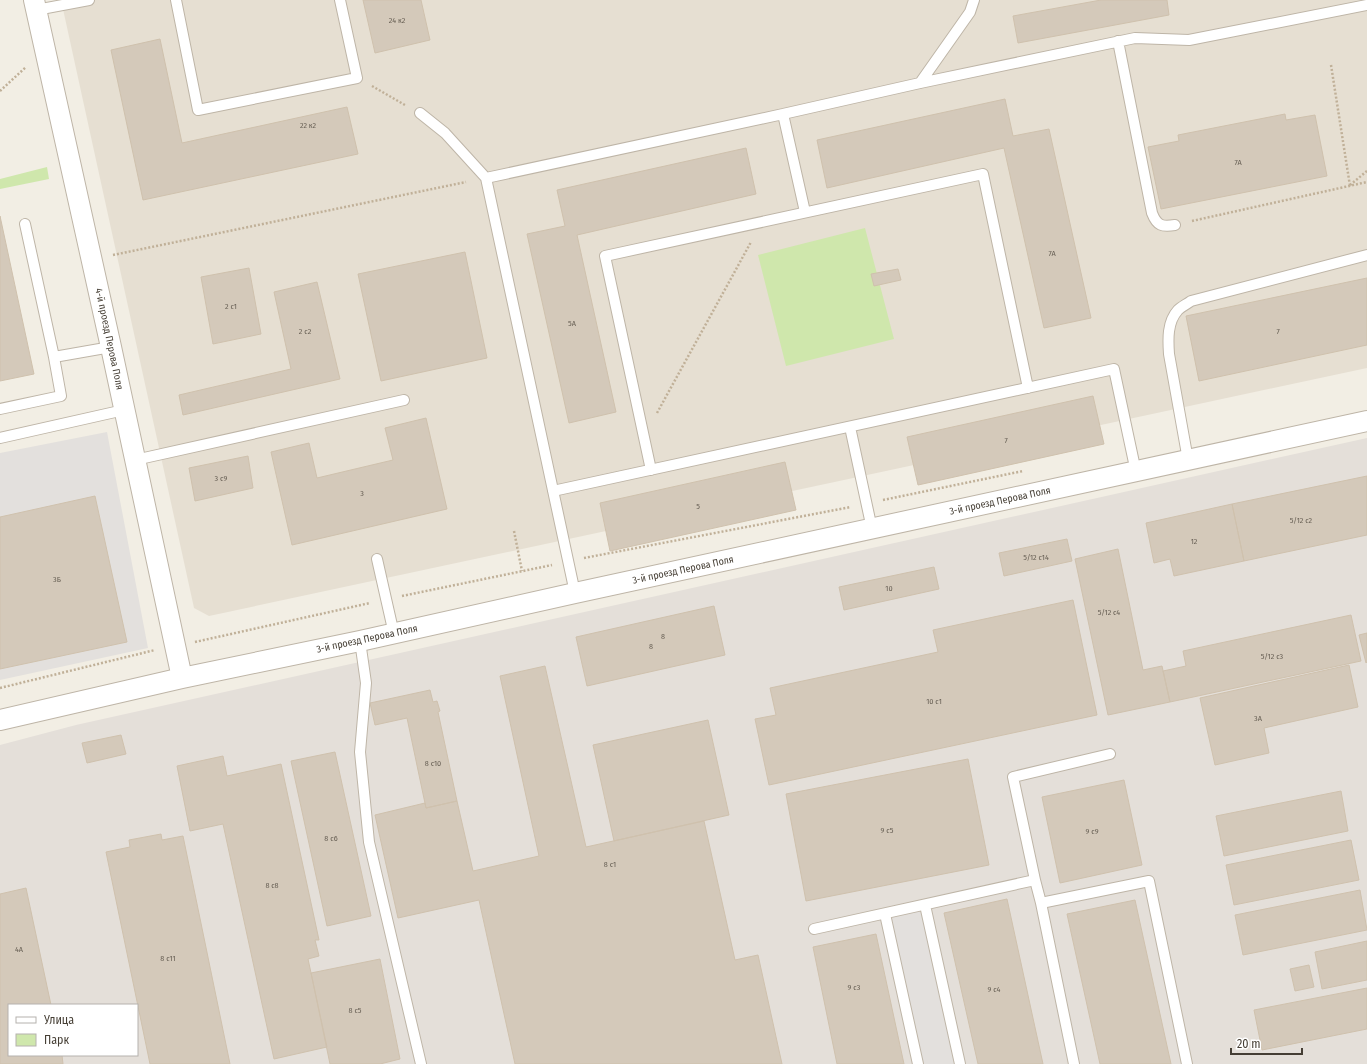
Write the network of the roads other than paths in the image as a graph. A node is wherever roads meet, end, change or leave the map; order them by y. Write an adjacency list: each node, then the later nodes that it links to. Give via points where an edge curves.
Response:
1 (89, 0): 5 (lane)
2 (176, 0): 3 (lane, via 198,110 357,78)
3 (340, 0)
4 (974, 0): 8 (lane, via 970,12)
5 (35, 5): 16 (street, 4-й проезд Перова Поля)
6 (1367, 5): 7 (lane, via 1189,40 1135,38)
7 (1118, 41): 8 (lane); 14 (lane, via 1152,213 1155,222 1166,227)
8 (920, 83): 10 (lane)
9 (420, 113): 11 (lane, via 445,133)
10 (783, 114): 11 (lane); 12 (lane)
11 (486, 178): 29 (lane)
12 (805, 212): 18 (lane, via 983,174); 27 (lane, via 605,256)
13 (25, 224): 17 (lane)
14 (1175, 225)
15 (1367, 255): 26 (lane, via 1191,301 1178,310 1171,322 1168,336 1169,354)
16 (111, 347): 17 (lane); 21 (street, 4-й проезд Перова Поля)
17 (54, 357): 20 (lane, via 61,396)
18 (1028, 388): 23 (lane); 28 (lane, via 1114,369)
19 (404, 400): 25 (lane)
20 (0, 409)
21 (124, 410): 24 (lane); 25 (street, 4-й проезд Перова Поля)
22 (1367, 422): 26 (street, 3-й проезд Перова Поля)
23 (850, 427): 27 (lane); 30 (lane)
24 (0, 438)
25 (135, 460): 35 (street, 4-й проезд Перова Поля)
26 (1188, 460): 28 (street, 3-й проезд Перова Поля)
27 (651, 470): 29 (lane)
28 (1136, 472): 30 (street, 3-й проезд Перова Поля)
29 (553, 491): 32 (lane)
30 (872, 529): 32 (street, 3-й проезд Перова Поля)
31 (377, 559): 33 (lane)
32 (575, 593): 33 (street, 3-й проезд Перова Поля)
33 (394, 634): 34 (street, 3-й проезд Перова Поля)
34 (360, 641): 35 (street, 3-й проезд Перова Поля); 43 (lane, via 366,683 360,752 369,842)
35 (182, 678): 36 (street, 3-й проезд Перова Поля)
36 (0, 720)
37 (1110, 754): 38 (lane, via 1013,777)
38 (1035, 880): 39 (lane); 40 (lane)
39 (1041, 903): 46 (lane); 47 (lane, via 1149,881)
40 (925, 905): 41 (lane); 45 (lane)
41 (885, 914): 42 (lane); 44 (lane)
42 (814, 929)
43 (421, 1064)
44 (918, 1064)
45 (960, 1064)
46 (1074, 1064)
47 (1187, 1064)

